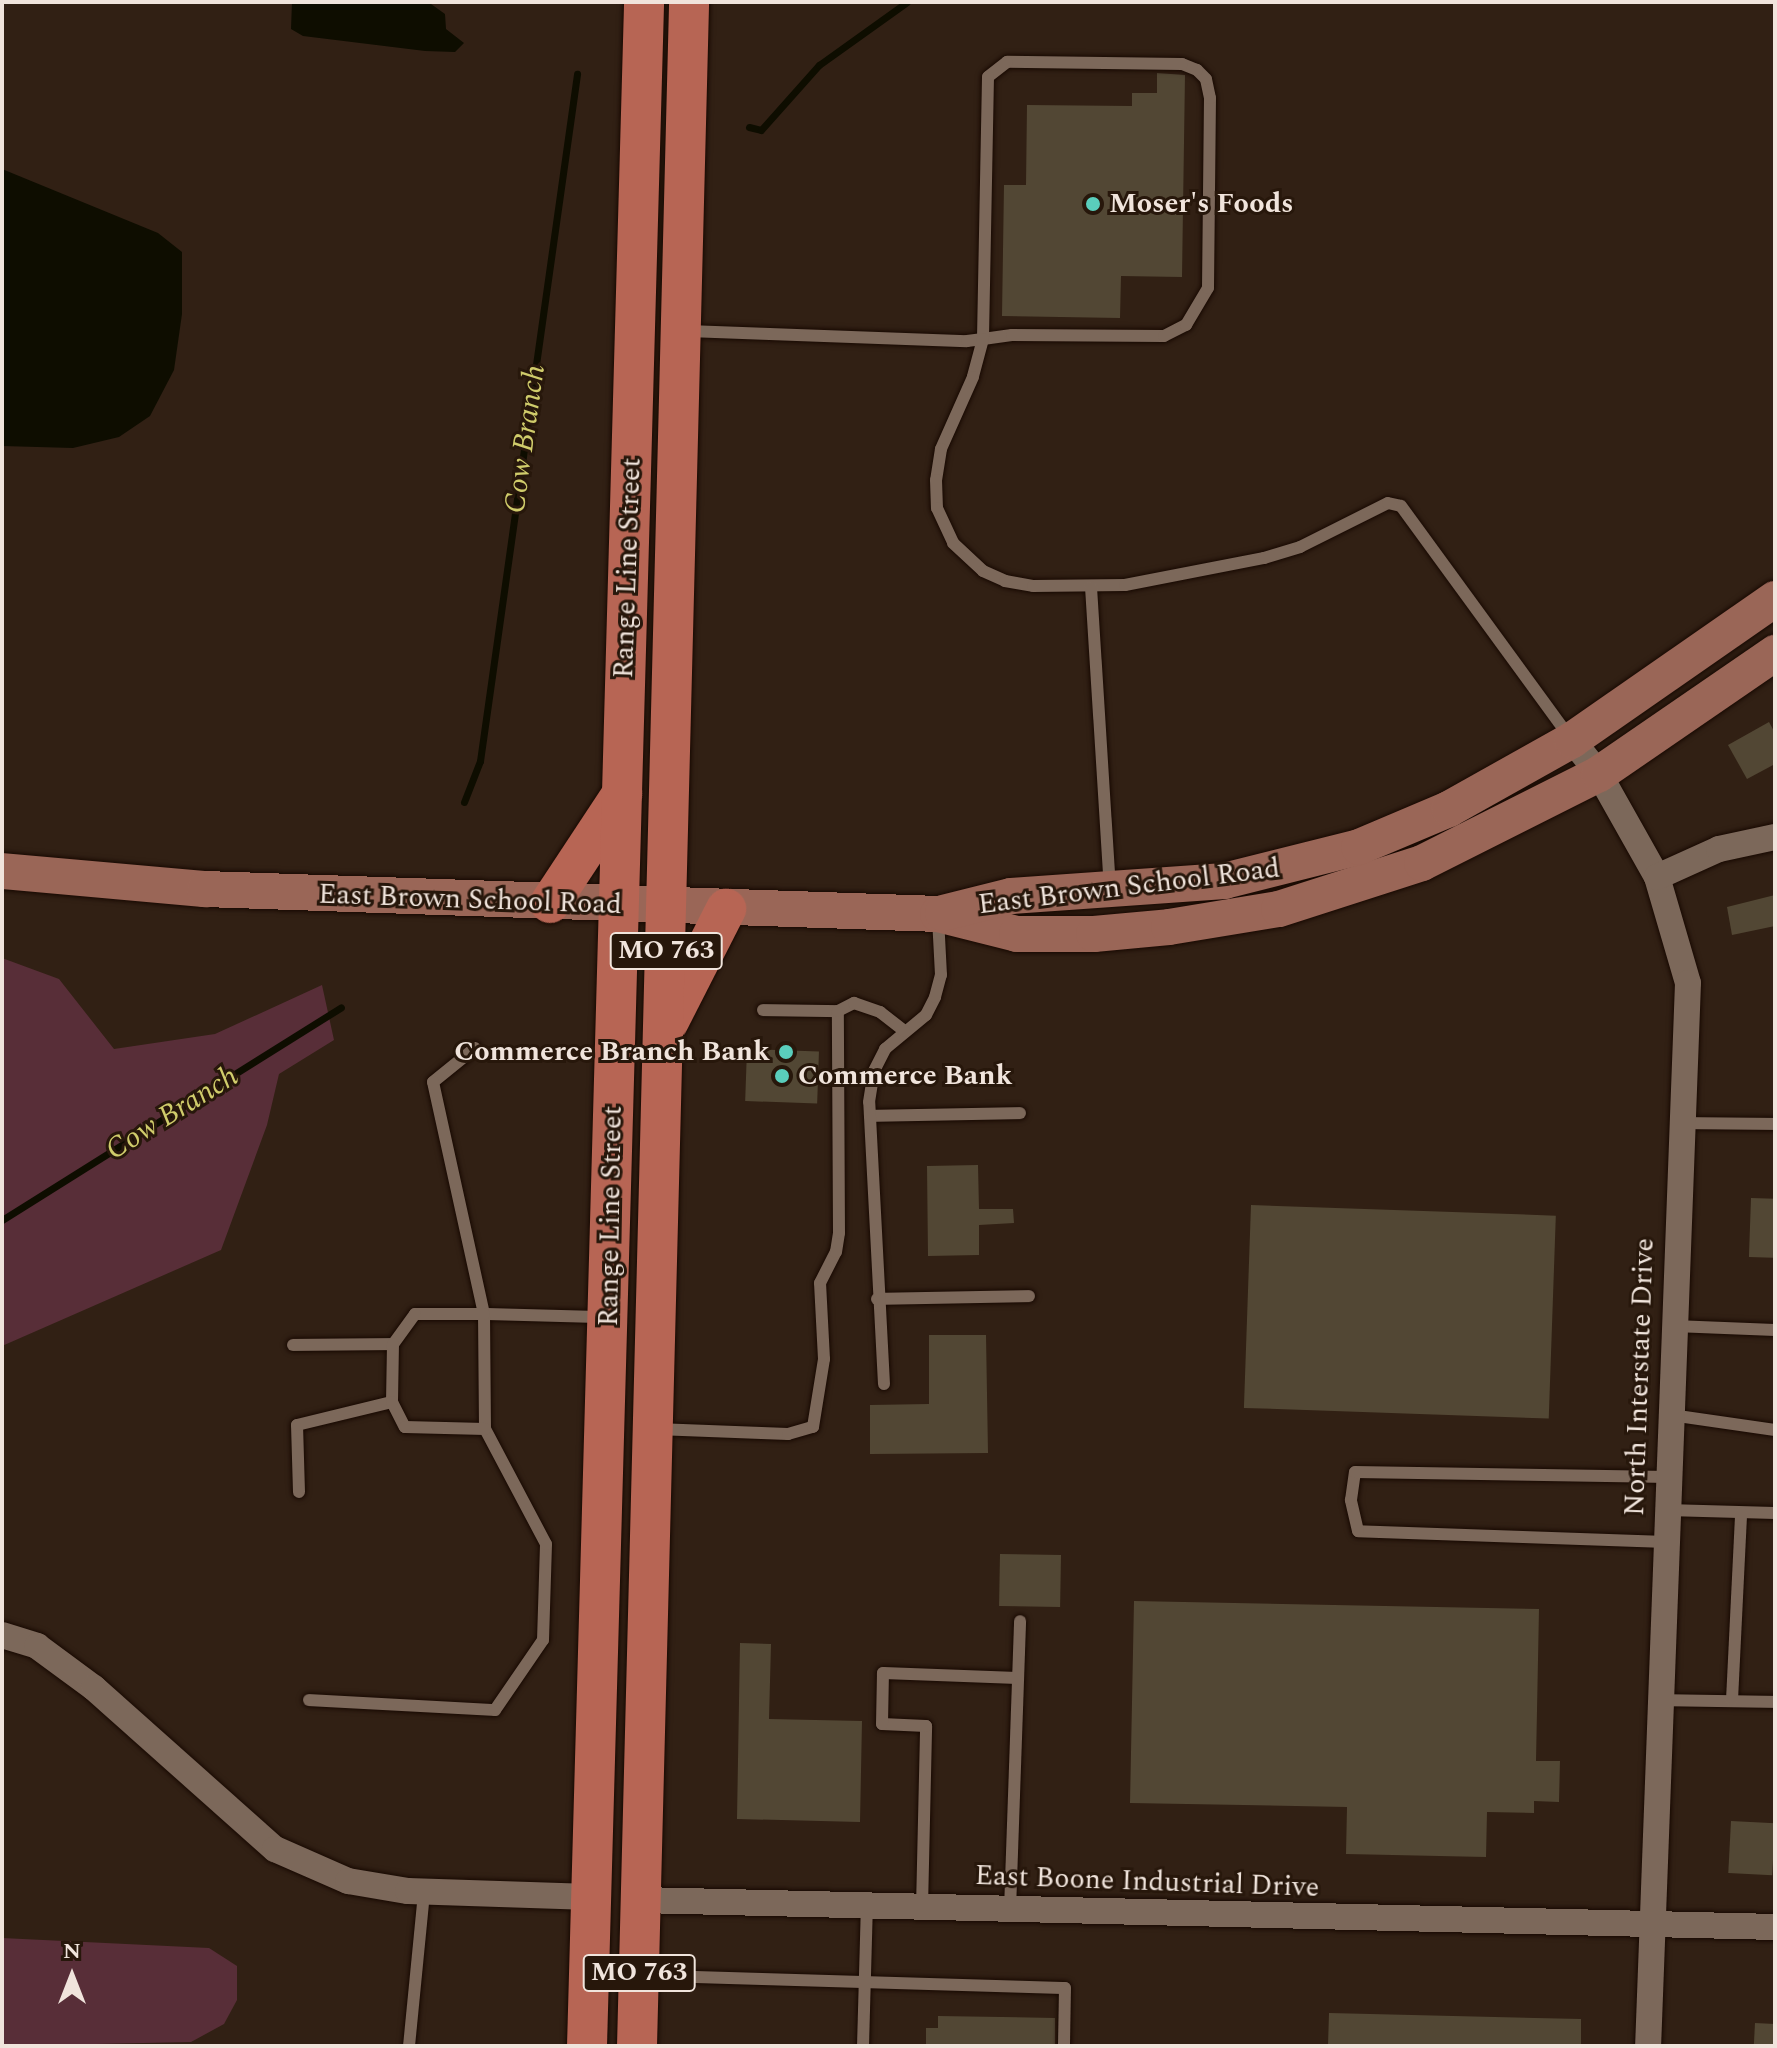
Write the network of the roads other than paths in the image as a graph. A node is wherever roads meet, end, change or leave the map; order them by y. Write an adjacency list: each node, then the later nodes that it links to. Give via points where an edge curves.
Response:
1 (644, 2): 3 (main road, Range Line Street / MO 763)
2 (689, 2): 4 (main road, Range Line Street / MO 763)
3 (638, 195): 4 (main road, via 660,316 664,327); 11 (main road, Range Line Street / MO 763)
4 (681, 331): 5 (lane); 18 (main road, Range Line Street / MO 763)
5 (983, 339): 5 (lane, via 1164,336 1186,325 1208,288 1210,98 1206,79 1197,70 1182,64 998,64 988,77 986,101); 6 (lane, via 973,377 941,449 937,508 945,527 968,559 1005,581)
6 (1091, 587): 9 (lane, via 1167,581 1222,569 1300,547 1388,503 1401,506); 15 (lane)
7 (1775, 599): 9 (main road, East Brown School Road)
8 (1775, 653): 10 (main road, East Brown School Road)
9 (1572, 740): 10 (street, North Interstate Drive); 15 (main road, East Brown School Road, via 1449,809 1359,847 1224,881)
10 (1599, 774): 14 (street, North Interstate Drive); 20 (main road, East Brown School Road, via 1422,863 1279,909 1094,934 1017,934)
11 (622, 794): 16 (main road); 17 (main road, Range Line Street / MO 763)
12 (1775, 837): 14 (street, via 1719,849)
13 (2, 871): 16 (main road, East Brown School Road, via 205,889)
14 (1657, 877): 28 (street, North Interstate Drive, via 1688,983)
15 (1111, 892): 20 (main road, East Brown School Road, via 1011,896)
16 (550, 903): 17 (main road, East Brown School Road)
17 (619, 906): 18 (main road, East Brown School Road); 33 (main road, Range Line Street / MO 763)
18 (667, 908): 19 (main road, East Brown School Road); 24 (main road, Range Line Street / MO 763)
19 (726, 909): 20 (main road, East Brown School Road); 24 (main road)
20 (938, 914): 23 (lane, via 941,975 935,997 926,1015)
21 (763, 1010): 22 (lane)
22 (838, 1011): 23 (lane, via 854,1003 880,1012); 41 (lane, via 839,1233 820,1283 824,1359 813,1427 788,1434)
23 (904, 1031): 27 (lane, via 885,1049 874,1071)
24 (664, 1032): 41 (main road, Range Line Street / MO 763)
25 (475, 1048): 32 (lane, via 433,1082)
26 (1020, 1113): 27 (lane)
27 (870, 1116): 31 (lane)
28 (1682, 1123): 29 (lane); 34 (street, North Interstate Drive)
29 (1775, 1124)
30 (1029, 1296): 31 (lane)
31 (877, 1299): 38 (lane)
32 (484, 1314): 33 (lane); 36 (lane, via 415,1314); 42 (lane)
33 (608, 1318): 53 (main road, Range Line Street / MO 763)
34 (1674, 1326): 35 (lane); 40 (street, North Interstate Drive)
35 (1775, 1330)
36 (393, 1344): 37 (lane); 39 (lane)
37 (293, 1345)
38 (884, 1384)
39 (392, 1402): 42 (lane, via 405,1427); 45 (lane, via 297,1425)
40 (1671, 1415): 43 (lane); 44 (street, North Interstate Drive)
41 (653, 1428): 60 (main road, Range Line Street / MO 763)
42 (485, 1429): 54 (lane, via 546,1544 543,1640 495,1710)
43 (1775, 1430)
44 (1669, 1477): 46 (street, North Interstate Drive); 49 (lane, via 1355,1472 1351,1500 1358,1531)
45 (299, 1492)
46 (1667, 1510): 47 (lane); 49 (street, North Interstate Drive)
47 (1741, 1513): 48 (lane); 56 (lane)
48 (1775, 1513)
49 (1666, 1542): 55 (street, North Interstate Drive)
50 (1020, 1621): 52 (lane)
51 (2, 1635): 58 (street, via 37,1646 94,1688 275,1849 348,1881)
52 (1018, 1678): 62 (lane, via 883,1673 882,1724 926,1726); 63 (lane)
53 (597, 1686): 59 (main road, Range Line Street / MO 763); 60 (main road, via 621,1877)
54 (309, 1700)
55 (1660, 1700): 56 (lane); 65 (street, North Interstate Drive)
56 (1732, 1700): 57 (lane)
57 (1775, 1702)
58 (424, 1892): 59 (street); 68 (lane)
59 (591, 1897): 69 (main road, Range Line Street / MO 763); 70 (main road, via 611,1934)
60 (640, 1900): 61 (street, East Boone Industrial Drive); 70 (main road, Range Line Street / MO 763)
61 (867, 1907): 62 (street, East Boone Industrial Drive); 67 (lane)
62 (922, 1908): 63 (street, East Boone Industrial Drive)
63 (1010, 1910): 65 (street, East Boone Industrial Drive)
64 (1775, 1927): 65 (street, East Boone Industrial Drive)
65 (1651, 1928): 73 (street, North Interstate Drive)
66 (693, 1977): 67 (lane)
67 (864, 1985): 71 (lane); 72 (lane, via 1065,1988)
68 (409, 2046)
69 (587, 2046)
70 (636, 2046)
71 (863, 2046)
72 (1064, 2046)
73 (1648, 2046)

